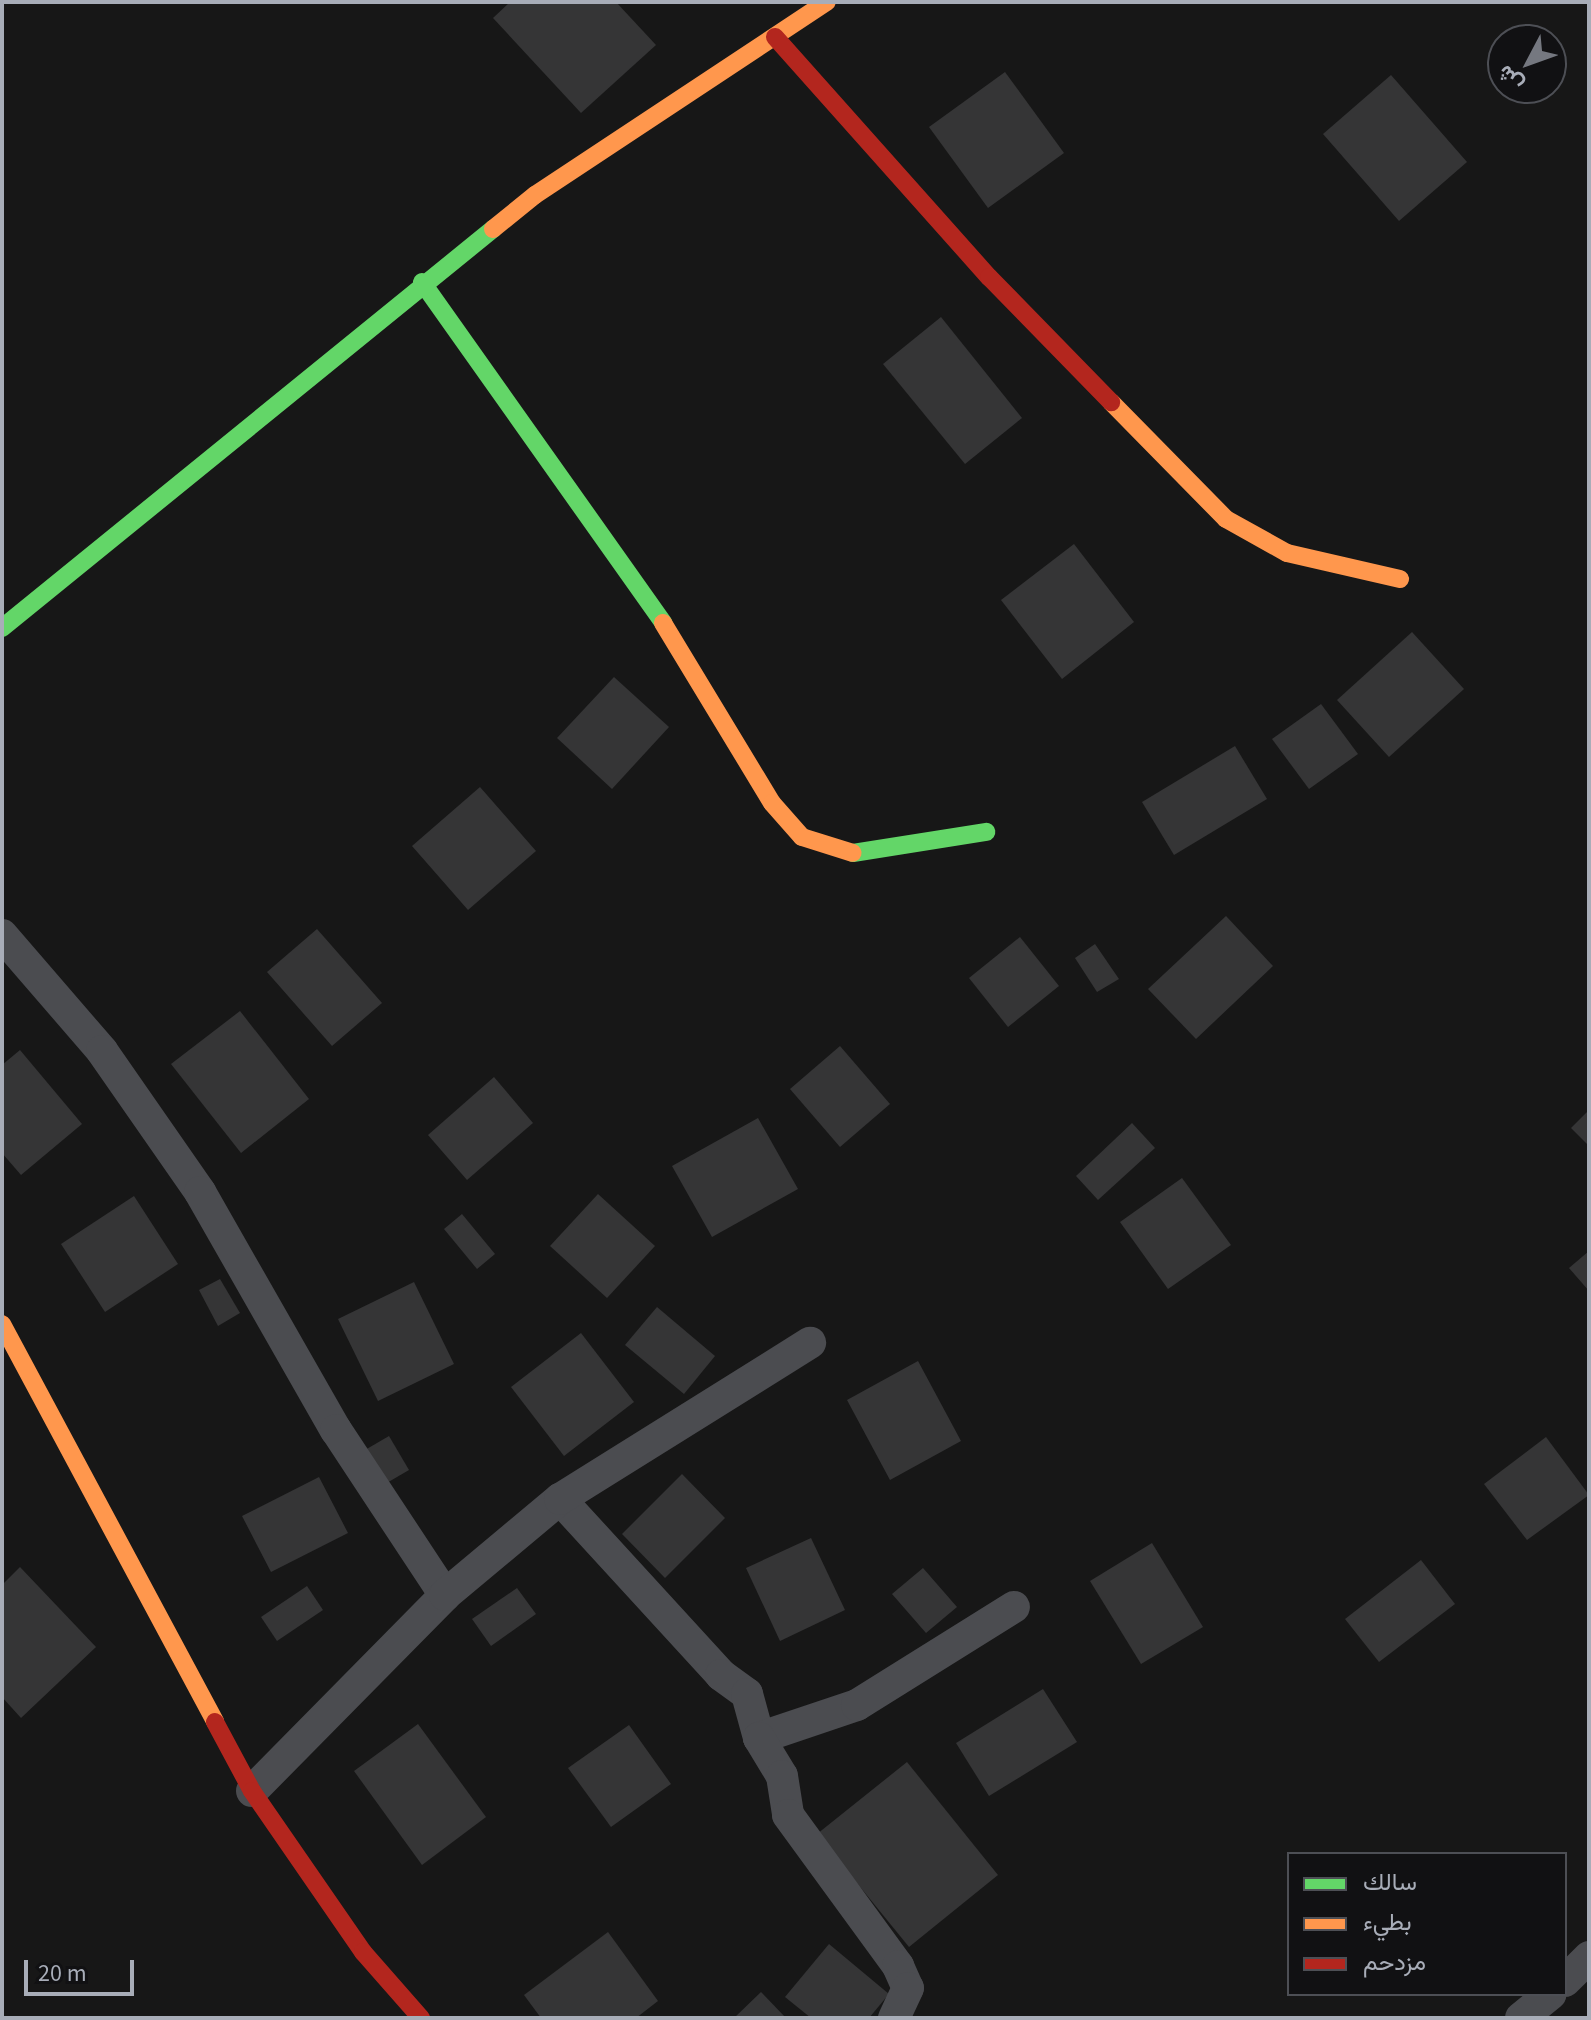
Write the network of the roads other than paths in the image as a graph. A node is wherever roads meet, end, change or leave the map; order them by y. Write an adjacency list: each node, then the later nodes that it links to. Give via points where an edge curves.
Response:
1 (827, 2): 2 (street)
2 (775, 37): 3 (street, via 535,195); 4 (street, via 999,288 1226,519 1287,553)
3 (422, 282): 5 (street); 6 (street, via 673,637 772,803 802,837 845,854)
4 (1400, 579)
5 (2, 628)
6 (986, 832)
7 (2, 935): 11 (street, via 102,1051 200,1192 336,1430)
8 (2, 1324): 14 (street)
9 (810, 1343): 10 (street)
10 (560, 1499): 11 (street); 13 (street, via 721,1675 747,1694)
11 (445, 1595): 14 (street)
12 (1014, 1607): 13 (street, via 857,1705)
13 (759, 1738): 19 (street, via 782,1776 788,1815 898,1966 908,1988)
14 (252, 1791): 18 (street, via 363,1952)
15 (1589, 1957): 16 (street)
16 (1567, 1979)
17 (1548, 1996): 20 (street)
18 (421, 2018)
19 (894, 2018)
20 (1521, 2018)

